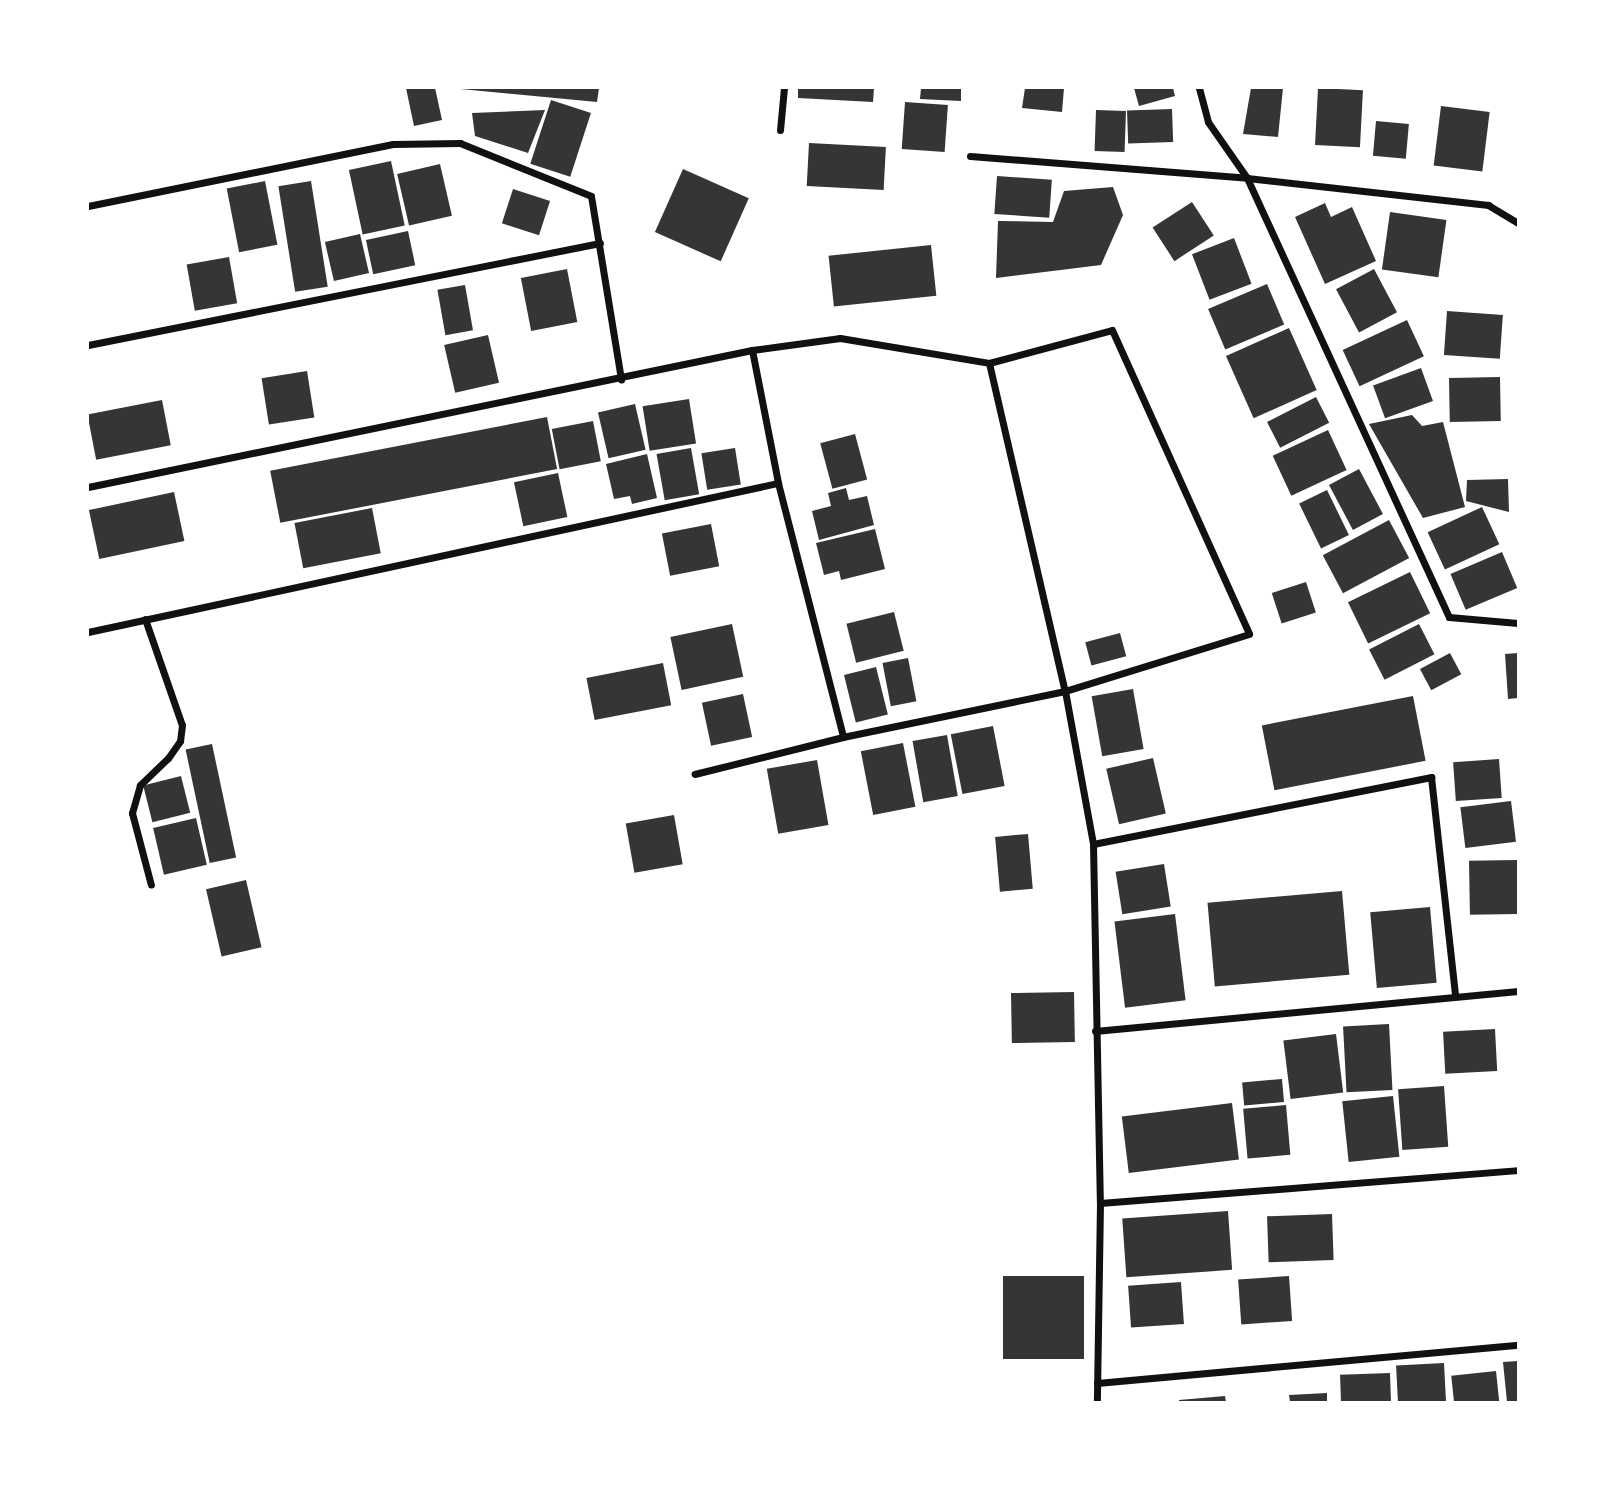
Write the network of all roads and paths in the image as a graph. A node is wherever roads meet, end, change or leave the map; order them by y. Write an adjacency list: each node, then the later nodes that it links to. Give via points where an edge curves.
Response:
1 (784, 88): 3 (street)
2 (1199, 88): 5 (street, via 1208,122)
3 (780, 130)
4 (970, 156): 5 (street)
5 (1247, 178): 7 (street, via 1488,205); 16 (street, via 1449,617)
6 (88, 205): 8 (street, via 393,144 460,143 591,196)
7 (1518, 223)
8 (600, 243): 9 (street); 12 (street)
9 (88, 345)
10 (752, 351): 11 (street, via 840,338); 12 (street); 13 (street)
11 (989, 363): 18 (street); 18 (street, via 1112,330 1249,634)
12 (621, 380): 14 (street)
13 (778, 482): 15 (street); 19 (street)
14 (88, 487)
15 (145, 619): 17 (street); 22 (street, via 182,725 180,741 140,785 132,813)
16 (1518, 622)
17 (88, 632)
18 (1065, 691): 19 (street); 21 (street)
19 (844, 737): 20 (street)
20 (695, 774)
21 (1093, 844): 24 (street, via 1431,777); 25 (street)
22 (151, 886)
23 (1518, 991): 24 (street)
24 (1455, 995): 25 (street)
25 (1095, 1031): 27 (street)
26 (1518, 1170): 27 (street)
27 (1100, 1203): 29 (street)
28 (1518, 1345): 29 (street)
29 (1097, 1383): 30 (street)
30 (1097, 1402)

